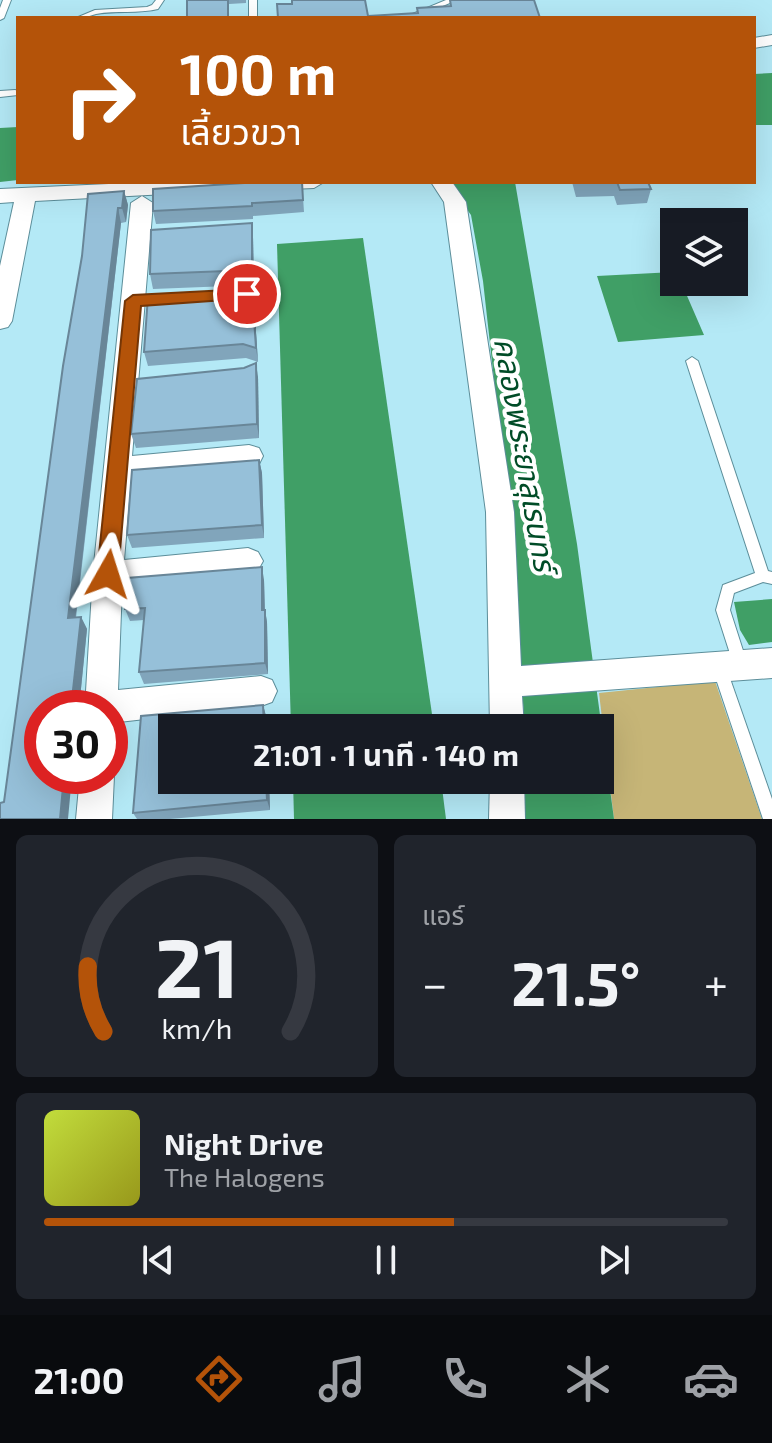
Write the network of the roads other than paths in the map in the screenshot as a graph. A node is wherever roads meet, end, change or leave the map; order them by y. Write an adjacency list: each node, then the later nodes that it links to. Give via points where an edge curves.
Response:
1 (7, 0): 6 (lane)
2 (160, 0): 4 (lane, via 147,9)
3 (453, 0): 5 (lane)
4 (85, 16)
5 (412, 16)
6 (0, 18)
7 (15, 93): 8 (lane)
8 (0, 94)
9 (240, 184): 11 (street)
10 (442, 184): 28 (street, via 455,202 486,401)
11 (0, 196)
12 (25, 200): 18 (street)
13 (142, 203): 15 (street)
14 (166, 233): 15 (street)
15 (138, 235): 17 (street)
16 (162, 299): 17 (street)
17 (133, 301): 21 (street)
18 (0, 319)
19 (692, 361): 26 (lane)
20 (157, 378): 21 (street)
21 (127, 381): 23 (street)
22 (249, 456): 23 (street)
23 (119, 468): 25 (street)
24 (248, 561): 25 (street)
25 (108, 574): 29 (street)
26 (767, 577): 27 (lane, via 728,589 723,610)
27 (744, 665): 28 (street); 37 (lane)
28 (515, 683): 32 (street)
29 (102, 690)
30 (261, 691): 31 (street)
31 (128, 705)
32 (509, 714)
33 (96, 794): 35 (street)
34 (507, 794): 36 (street)
35 (94, 819)
36 (507, 819)
37 (771, 819)

